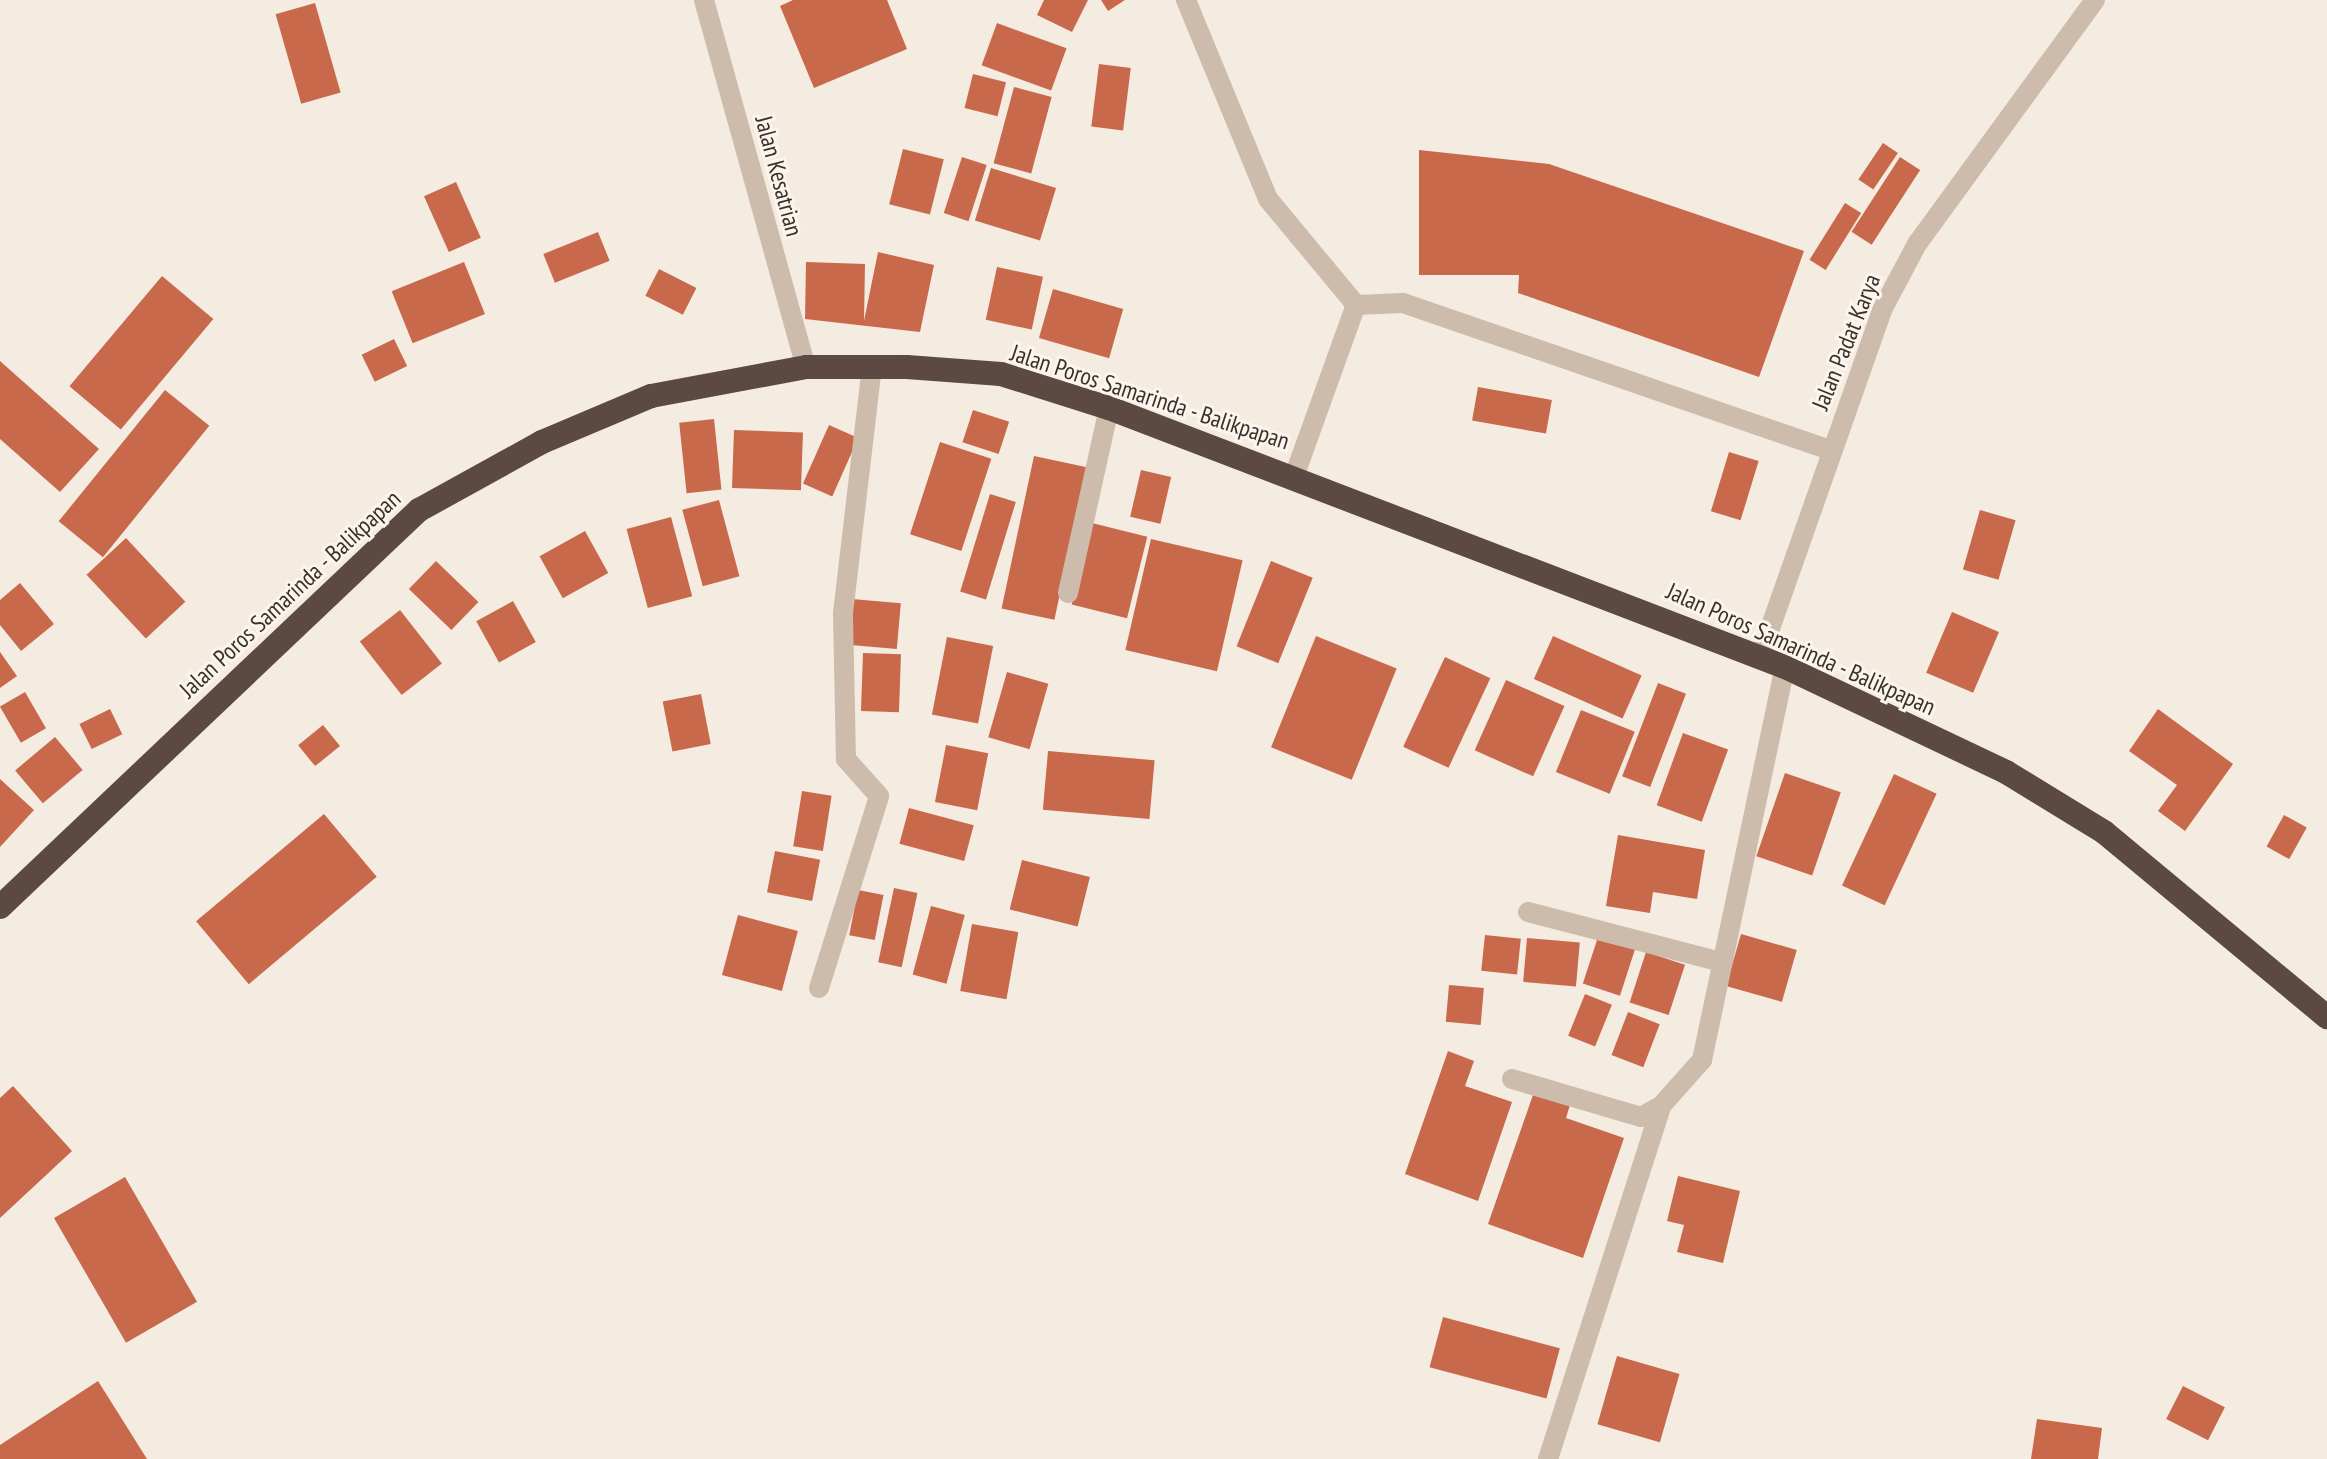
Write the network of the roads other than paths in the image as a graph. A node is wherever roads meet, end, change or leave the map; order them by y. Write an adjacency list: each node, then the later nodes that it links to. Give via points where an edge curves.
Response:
1 (704, 0): 5 (street, Jalan Kesatrian)
2 (1186, 0): 4 (street, via 1268,199)
3 (2095, 0): 8 (street, Jalan Padat Karya, via 1917,244 1882,310)
4 (1356, 305): 8 (street, via 1403,303); 9 (street)
5 (806, 367): 6 (highway, Jalan Poros Samarinda - Balikpapan); 13 (highway, Jalan Poros Samarinda - Balikpapan, via 651,396 542,442 419,510)
6 (872, 367): 7 (highway, Jalan Poros Samarinda - Balikpapan, via 1001,374); 16 (street, via 843,628 846,759 879,796)
7 (1109, 408): 9 (highway, Jalan Poros Samarinda - Balikpapan); 10 (street)
8 (1832, 451): 11 (street, Jalan Padat Karya)
9 (1295, 474): 11 (highway, Jalan Poros Samarinda - Balikpapan)
10 (1068, 593)
11 (1760, 657): 12 (highway, Jalan Poros Samarinda - Balikpapan)
12 (1785, 667): 15 (street); 17 (highway, Jalan Poros Samarinda - Balikpapan, via 2006,772 2104,832)
13 (0, 907)
14 (1528, 912): 15 (street)
15 (1722, 962): 19 (street, via 1702,1060)
16 (819, 988)
17 (2327, 1017)
18 (1512, 1079): 19 (street, via 1641,1117)
19 (1661, 1106): 20 (street)
20 (1548, 1459)

